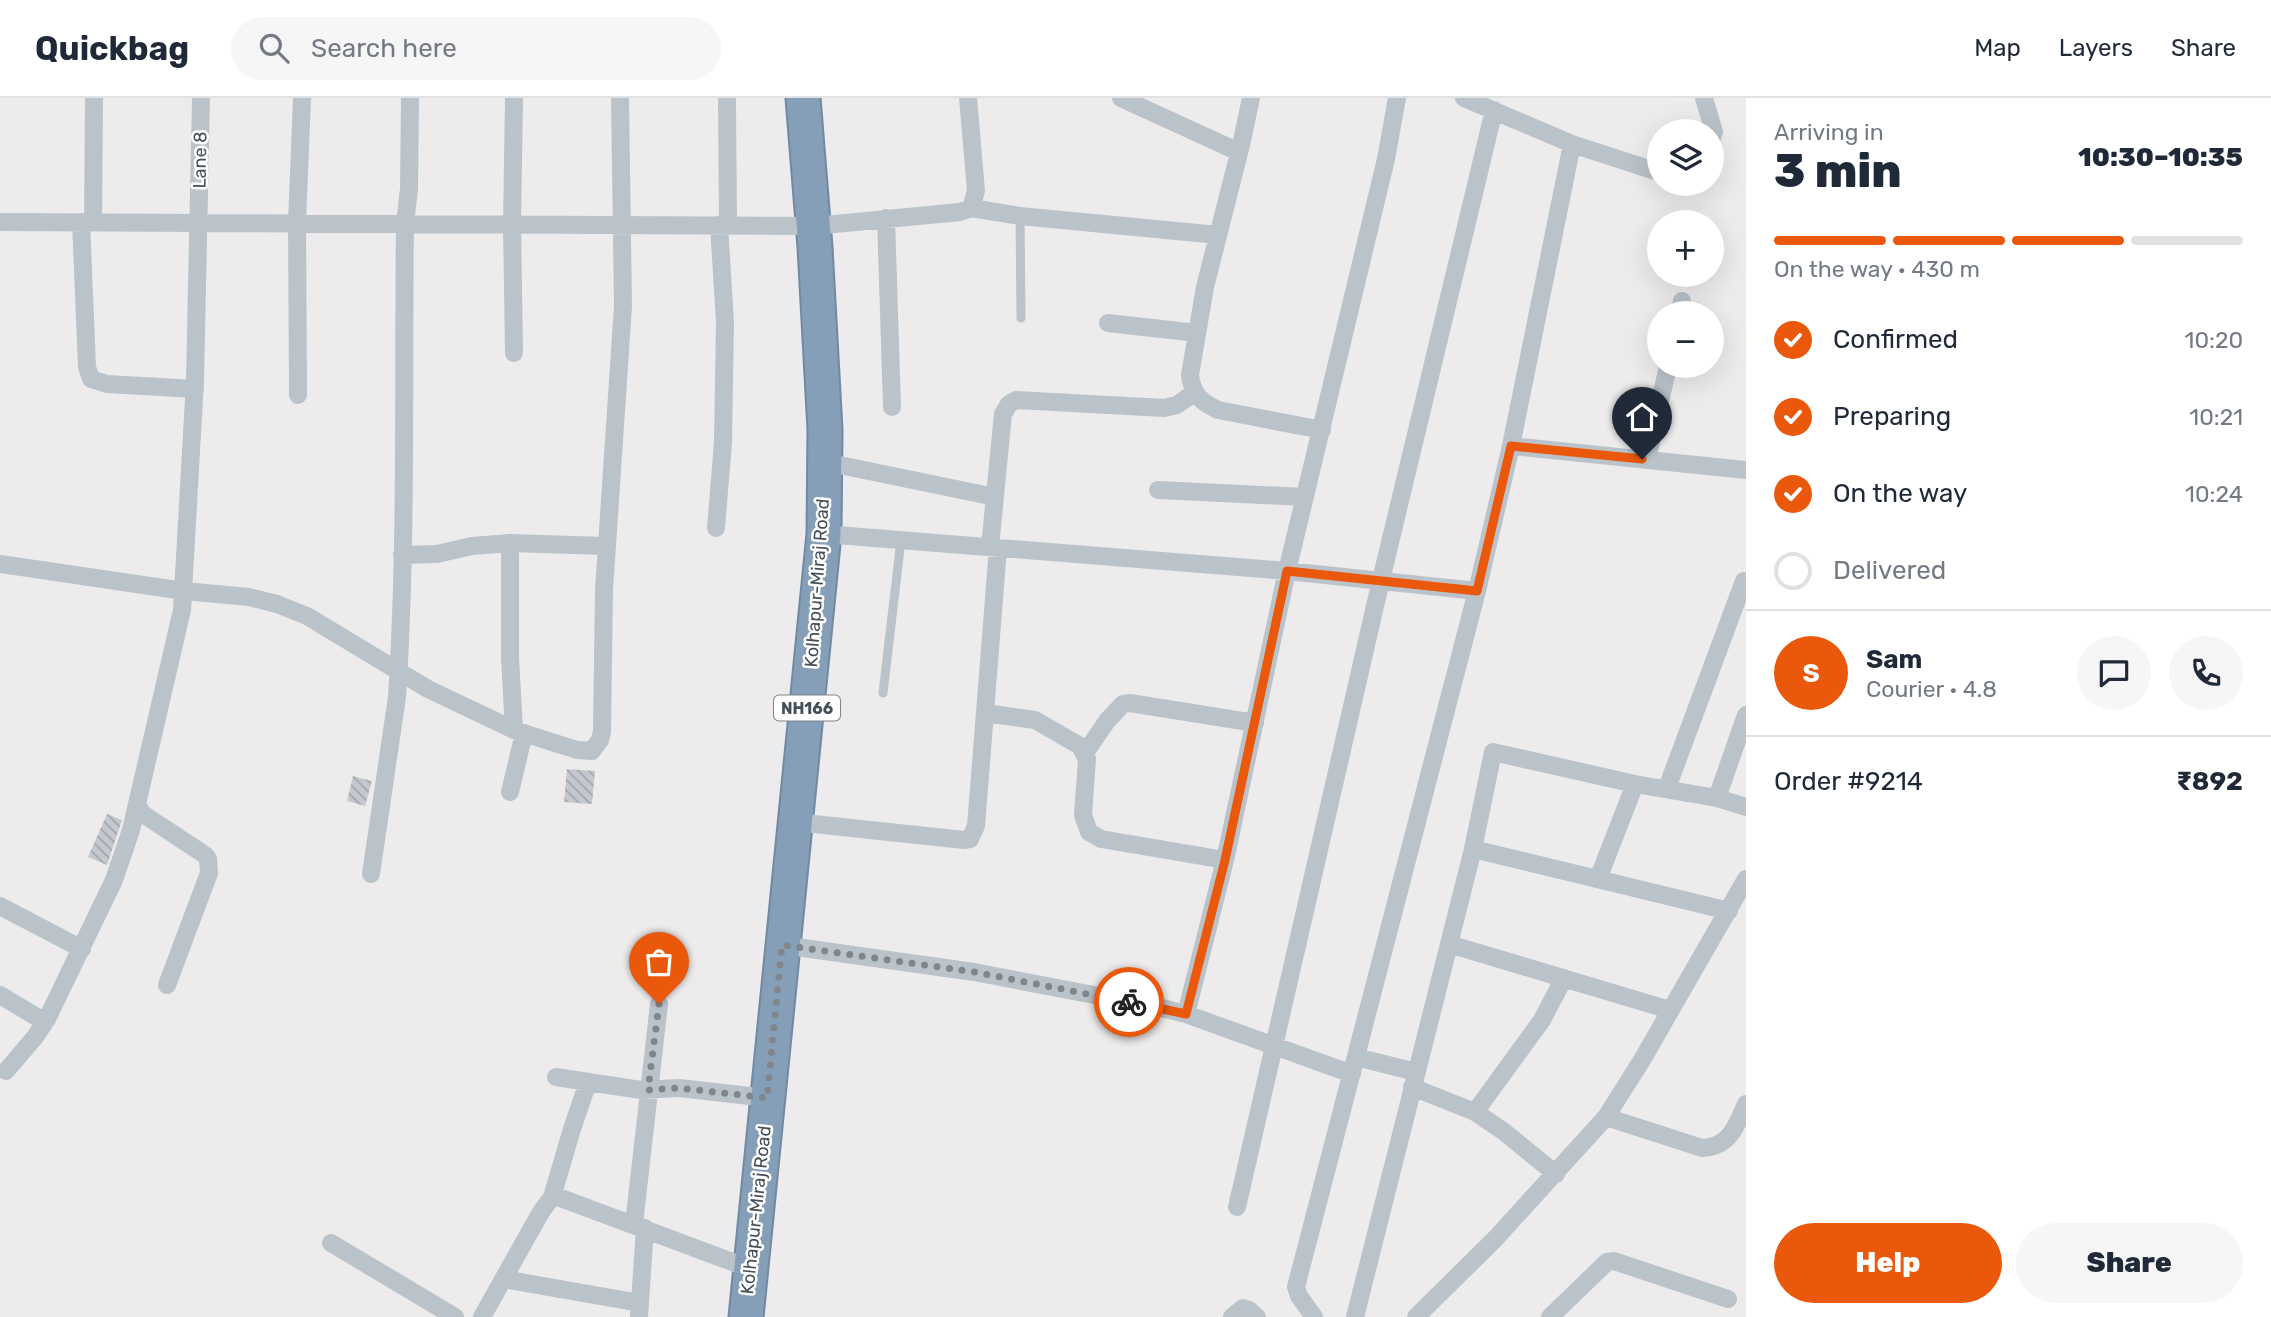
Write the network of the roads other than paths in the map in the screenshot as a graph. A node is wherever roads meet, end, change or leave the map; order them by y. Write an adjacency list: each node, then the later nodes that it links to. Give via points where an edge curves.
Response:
1 (94, 98): 24 (street)
2 (201, 98): 25 (street, Lane 8)
3 (302, 98): 26 (street)
4 (410, 98): 27 (street)
5 (514, 98): 28 (street)
6 (620, 98): 29 (street)
7 (727, 98): 30 (street)
8 (803, 98): 31 (highway, Kolhapur-Miraj Road / NH166)
9 (968, 98): 20 (street, via 976,191)
10 (1121, 98): 18 (street)
11 (1251, 98): 18 (street)
12 (1397, 98): 42 (street)
13 (1464, 98): 15 (street)
14 (1704, 98): 16 (street)
15 (1494, 110): 17 (street); 59 (street)
16 (1710, 119)
17 (1572, 144): 19 (street); 43 (street)
18 (1239, 152): 32 (street)
19 (1647, 167)
20 (971, 208): 21 (street); 22 (street)
21 (1020, 216): 32 (street); 33 (lane)
22 (886, 218): 31 (street); 41 (street)
23 (0, 222): 24 (street)
24 (87, 222): 25 (street); 38 (street, via 87,367 92,379 107,384)
25 (198, 223): 26 (street); 38 (street, Lane 8)
26 (297, 223): 27 (street); 40 (street)
27 (405, 224): 28 (street); 56 (street)
28 (512, 224): 29 (street); 36 (street)
29 (621, 225): 30 (street); 54 (street, via 623,306)
30 (723, 225): 31 (street); 50 (street, via 723,442)
31 (814, 226): 45 (highway, Kolhapur-Miraj Road / NH166)
32 (1218, 235): 35 (street)
33 (1020, 318)
34 (1108, 323): 35 (street)
35 (1197, 333): 39 (street, via 1190,375)
36 (514, 353)
37 (1665, 378): 44 (street)
38 (195, 389): 61 (street, Lane 8)
39 (1195, 392): 42 (street, via 1218,410); 48 (street, via 1164,408 1016,400 1003,414)
40 (298, 395)
41 (892, 407)
42 (1322, 430): 49 (street)
43 (1511, 446): 44 (street); 62 (street)
44 (1647, 460): 46 (street)
45 (825, 461): 48 (street); 51 (highway, Kolhapur-Miraj Road / NH166)
46 (1746, 470)
47 (1158, 490): 49 (street)
48 (995, 496): 55 (street)
49 (1305, 497): 58 (street)
50 (716, 528)
51 (824, 534): 52 (street); 76 (highway, Kolhapur-Miraj Road / NH166)
52 (901, 540): 55 (street); 64 (lane)
53 (510, 543): 54 (street); 56 (street); 68 (street, via 510,657)
54 (607, 546): 68 (street, via 600,740 587,752)
55 (994, 547): 58 (street); 65 (street)
56 (401, 555): 63 (street)
57 (0, 564): 61 (street)
58 (1287, 571): 59 (street); 67 (street)
59 (1381, 580): 62 (street); 94 (street)
60 (1744, 581): 71 (street)
61 (184, 591): 63 (street, via 277,604 307,616); 74 (street, Lane 8)
62 (1477, 591): 95 (street)
63 (398, 671): 68 (street); 79 (street)
64 (883, 693)
65 (985, 713): 69 (street, via 1043,723); 76 (street, via 976,826 970,839)
66 (1746, 715): 73 (street)
67 (1255, 723): 69 (street, via 1123,704); 78 (street)
68 (519, 732): 72 (street)
69 (1085, 753): 78 (street, via 1083,815 1088,832 1101,839)
70 (1635, 784): 71 (street); 77 (street, via 1493,752); 80 (street)
71 (1667, 789): 73 (street)
72 (510, 792)
73 (1717, 798): 75 (street)
74 (138, 805): 86 (street, Lane 8, via 114,880); 88 (street, via 146,816 205,855 209,866)
75 (1746, 807)
76 (795, 822): 85 (highway, Kolhapur-Miraj Road / NH166)
77 (1473, 849): 80 (street); 84 (street)
78 (1225, 860): 92 (street)
79 (371, 874)
80 (1598, 879): 83 (street)
81 (1746, 879): 83 (street)
82 (0, 906): 86 (street)
83 (1728, 911): 91 (street)
84 (1449, 944): 87 (street); 98 (street)
85 (782, 945): 92 (street, via 974,972); 101 (highway, Kolhapur-Miraj Road / NH166)
86 (82, 949): 93 (street, Lane 8)
87 (1564, 978): 91 (street); 103 (street, via 1542,1020)
88 (167, 985)
89 (0, 995): 93 (street)
90 (659, 1004): 100 (street)
91 (1670, 1010): 104 (street)
92 (1186, 1014): 94 (street)
93 (45, 1022): 96 (street, Lane 8)
94 (1275, 1047): 95 (street); 107 (street)
95 (1354, 1066): 98 (street); 119 (street, via 1296,1287)
96 (6, 1071)
97 (556, 1077): 99 (street)
98 (1414, 1079): 103 (street); 120 (street)
99 (588, 1082): 100 (street); 106 (street)
100 (648, 1090): 101 (street, via 679,1088); 108 (street)
101 (767, 1098): 110 (highway, Kolhapur-Miraj Road / NH166)
102 (1746, 1104): 104 (street, via 1725,1141 1703,1148)
103 (1475, 1112): 105 (street)
104 (1606, 1117): 105 (street)
105 (1556, 1174): 121 (street)
106 (552, 1197): 108 (street); 111 (street)
107 (1237, 1207)
108 (639, 1226): 110 (street); 113 (street)
109 (331, 1243): 114 (street)
110 (751, 1269): 116 (highway, Kolhapur-Miraj Road / NH166)
111 (503, 1279): 113 (street); 115 (street)
112 (1728, 1299): 122 (street, via 1614,1261 1607,1262)
113 (640, 1310)
114 (455, 1317)
115 (482, 1317)
116 (746, 1317)
117 (1232, 1317): 118 (street, via 1243,1308)
118 (1257, 1317)
119 (1314, 1317)
120 (1356, 1317)
121 (1416, 1317)
122 (1550, 1317)

